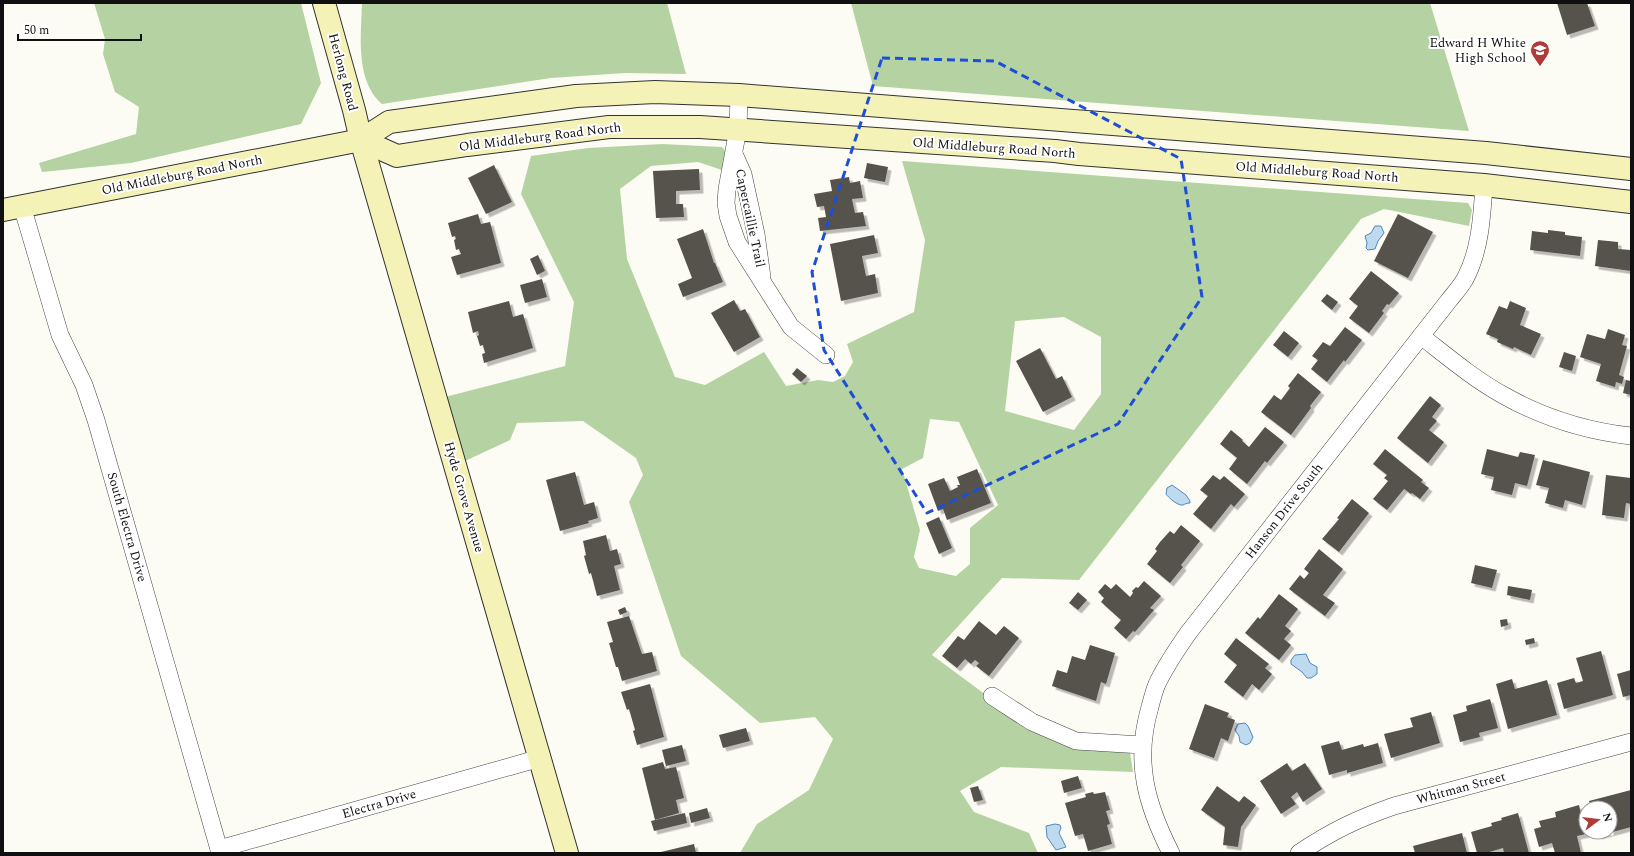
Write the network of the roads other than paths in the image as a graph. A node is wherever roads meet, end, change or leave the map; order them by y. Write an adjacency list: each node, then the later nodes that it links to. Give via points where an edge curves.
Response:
1 (324, 3): 5 (main road, Herlong Road)
2 (739, 95): 3 (main road, Old Middleburg Road North); 4 (street, Capercaillie Trail); 5 (main road, Old Middleburg Road North, via 655,92 576,96 389,122)
3 (1110, 124): 7 (main road); 8 (main road, Old Middleburg Road North, via 1486,153)
4 (738, 129): 5 (main road, Old Middleburg Road North, via 609,127 467,144 397,156); 6 (street, Capercaillie Trail); 7 (main road, Old Middleburg Road North)
5 (361, 140): 11 (main road, Old Middleburg Road North); 19 (main road, Hyde Grove Avenue)
6 (734, 154): 12 (street, Capercaillie Trail, via 743,174 756,234); 12 (street, Capercaillie Trail, via 727,189 728,216 737,242)
7 (1111, 157): 9 (main road, Old Middleburg Road North)
8 (1631, 169)
9 (1484, 185): 10 (main road, Old Middleburg Road North); 13 (street, Hanson Drive South, via 1480,230 1465,278)
10 (1631, 202)
11 (13, 208): 20 (street, South Electra Drive, via 60,335 84,385 96,420)
12 (763, 284): 14 (street, Capercaillie Trail, via 791,327)
13 (1421, 336): 15 (street, via 1502,395 1537,413 1574,425); 18 (street, Hanson Drive South, via 1176,651 1156,685)
14 (826, 355)
15 (1631, 436)
16 (992, 696): 18 (street, via 1032,722 1076,741)
17 (1631, 742): 23 (street, Whitman Street, via 1394,806 1326,835)
18 (1142, 745): 22 (street, Hanson Drive South, via 1143,772 1149,803)
19 (540, 758): 20 (street, Electra Drive); 21 (main road, Hyde Grove Avenue)
20 (219, 851)
21 (567, 853)
22 (1171, 853)
23 (1299, 853)

